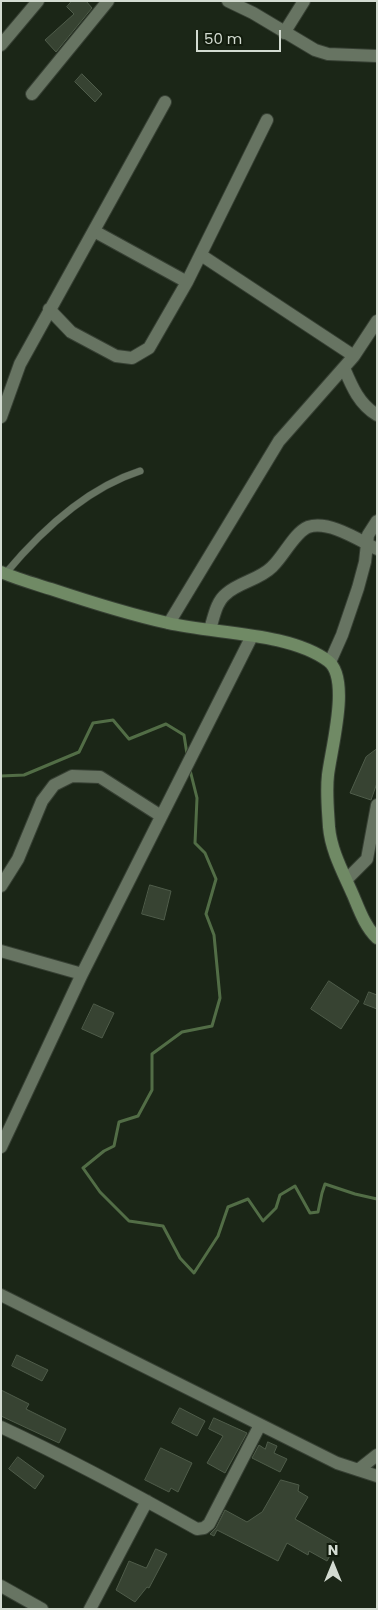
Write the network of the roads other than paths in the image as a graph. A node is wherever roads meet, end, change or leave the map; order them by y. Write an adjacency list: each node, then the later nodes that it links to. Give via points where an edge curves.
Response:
1 (38, 1): 6 (street)
2 (108, 1): 8 (street)
3 (228, 1): 5 (street)
4 (304, 1): 5 (street)
5 (284, 33): 7 (street, via 328,54)
6 (1, 45)
7 (377, 56)
8 (32, 94)
9 (165, 102): 11 (street)
10 (267, 120): 12 (street)
11 (94, 231): 13 (street); 14 (street)
12 (200, 255): 13 (street); 16 (street)
13 (187, 282): 14 (street, via 149,348 132,358 116,356 71,332)
14 (50, 309): 19 (street, via 20,364)
15 (377, 321): 16 (street)
16 (354, 356): 17 (street)
17 (344, 368): 18 (street, via 358,400); 24 (street, via 279,441)
18 (377, 415)
19 (1, 417)
20 (140, 471): 23 (lane, via 121,477 75,506)
21 (377, 521): 22 (street, via 371,528)
22 (371, 546): 25 (street, via 347,533 309,527 298,533 282,557 262,576 226,593 220,600); 27 (street)
23 (3, 573): 24 (street, via 90,602)
24 (169, 623): 25 (street)
25 (210, 629): 26 (street)
26 (252, 636): 27 (street, via 287,643); 29 (street)
27 (330, 662): 30 (street, via 338,678 340,694 328,776 329,830)
28 (377, 805): 30 (street, via 367,859)
29 (161, 816): 31 (street, via 100,776 72,776 54,785 42,801 18,858); 34 (street)
30 (347, 879): 32 (street, via 362,915)
31 (1, 886)
32 (377, 938)
33 (1, 952): 34 (street)
34 (82, 974): 35 (street)
35 (6, 1124): 36 (street)
36 (1, 1147)
37 (1, 1295): 38 (street)
38 (260, 1425): 41 (street); 43 (street, via 204,1528 197,1529)
39 (1, 1427): 43 (street)
40 (377, 1454): 41 (street)
41 (358, 1470): 42 (street)
42 (377, 1476)
43 (147, 1501): 46 (street)
44 (1, 1586): 45 (street)
45 (42, 1609)
46 (90, 1609)

